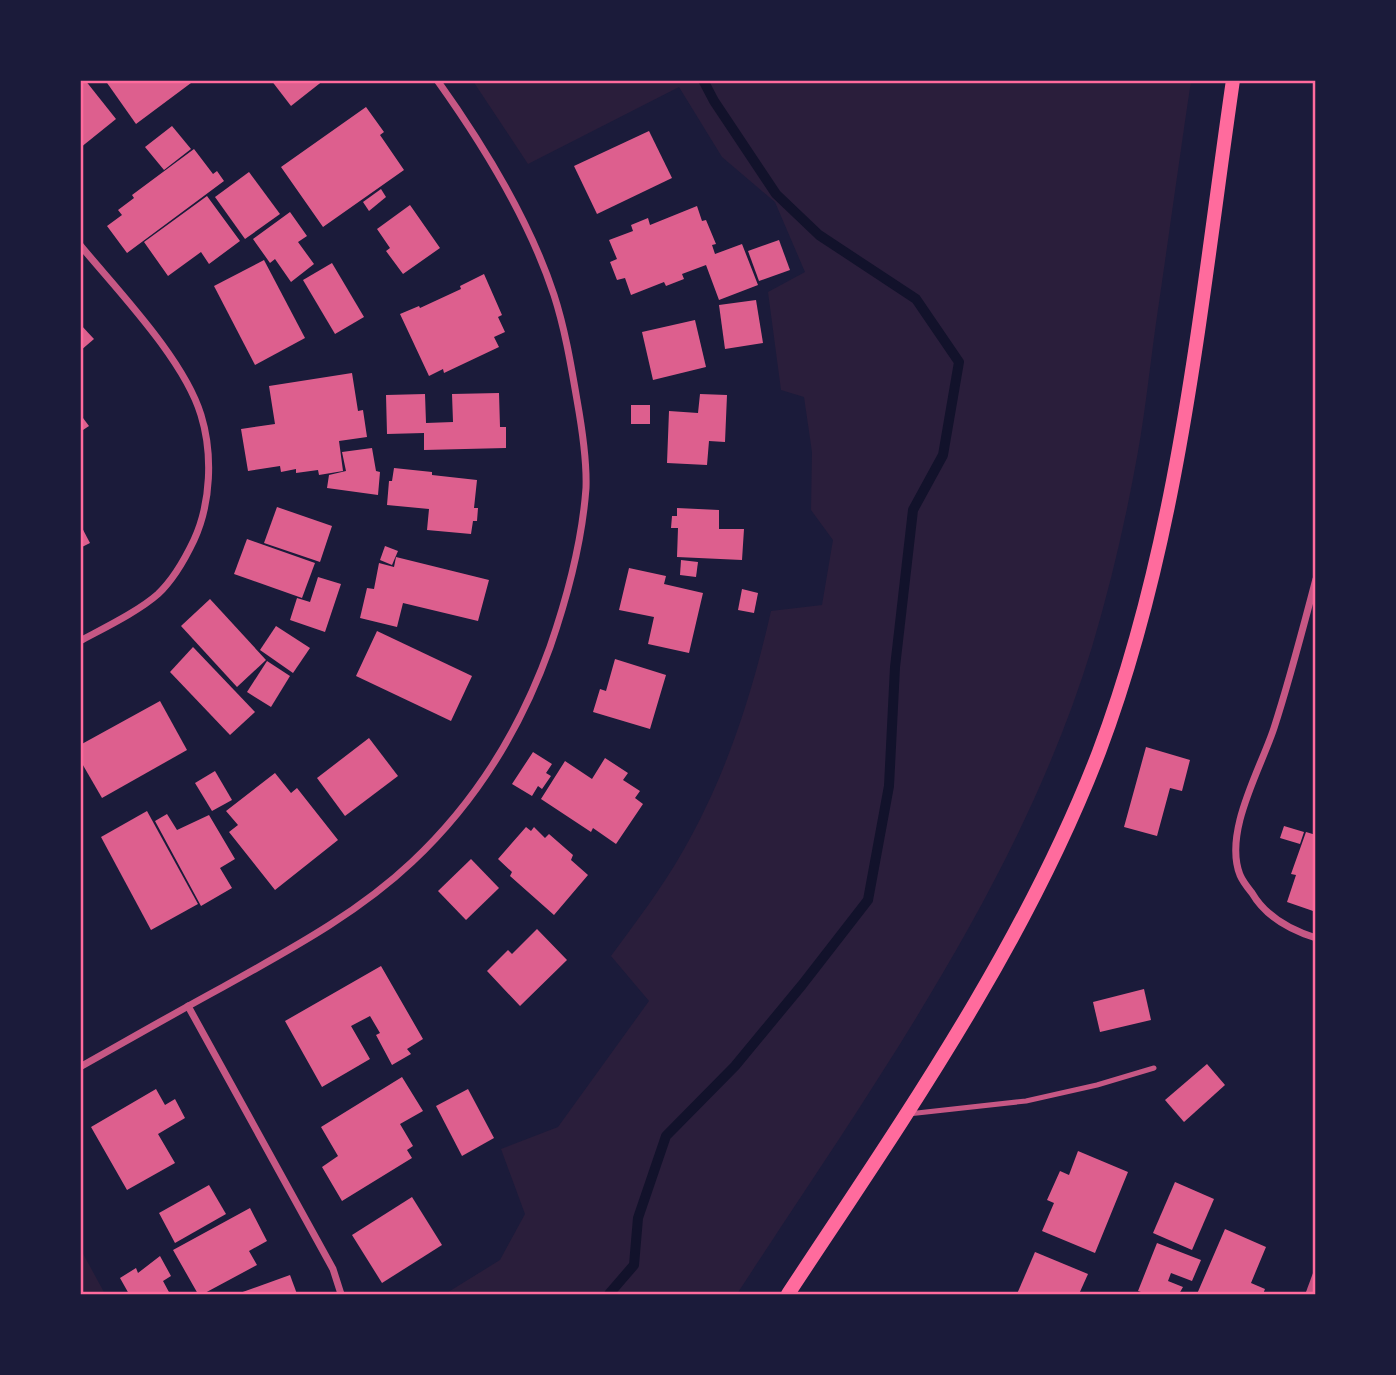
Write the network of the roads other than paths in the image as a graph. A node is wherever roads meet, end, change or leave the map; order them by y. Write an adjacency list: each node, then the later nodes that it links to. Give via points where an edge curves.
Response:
1 (437, 80): 7 (street, via 462,115 533,242 570,355 586,485 567,598 536,687 493,766 451,822 361,906)
2 (1233, 80): 10 (main road, via 1174,478 1153,579 1126,672 1084,787 1032,898 983,989)
3 (80, 245): 5 (street, via 181,373 201,415 208,482 201,525 175,573 158,594)
4 (1315, 579): 6 (street, via 1273,729 1245,801 1237,852 1240,874 1261,907 1283,924)
5 (80, 641)
6 (1315, 938)
7 (188, 1006): 8 (street); 12 (street, via 333,1269)
8 (80, 1067)
9 (1154, 1068): 10 (lane, via 1026,1101)
10 (905, 1115): 13 (main road)
11 (1315, 1275): 14 (street)
12 (341, 1294)
13 (788, 1294)
14 (1309, 1294)

